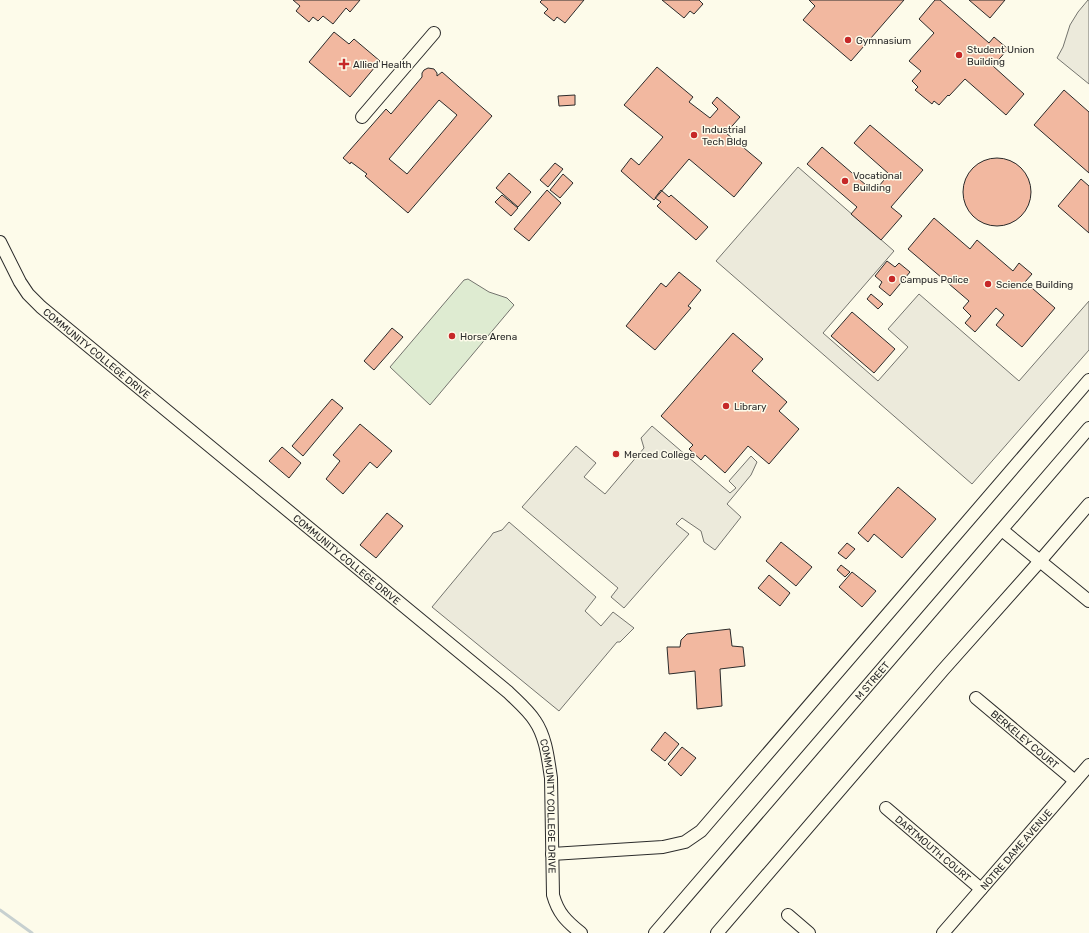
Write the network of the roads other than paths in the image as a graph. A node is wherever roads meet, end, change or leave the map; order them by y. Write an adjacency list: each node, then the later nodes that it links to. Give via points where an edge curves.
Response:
1 (434, 32): 2 (street)
2 (362, 117)
3 (0, 242): 14 (street, COMMUNITY COLLEGE DRIVE, via 20,282 40,307 502,687 529,713 541,733 548,759 551,778)
4 (1089, 380): 14 (street, via 700,831 685,842 663,848)
5 (1089, 428): 7 (street, M STREET)
6 (1089, 504): 8 (street)
7 (1002, 530): 8 (street); 18 (street, M STREET)
8 (1040, 562): 9 (street); 19 (street, via 943,670)
9 (1089, 602)
10 (976, 698): 12 (street, BERKELEY COURT)
11 (1089, 765): 12 (street, NOTRE DAME AVENUE)
12 (1075, 781): 15 (street, NOTRE DAME AVENUE)
13 (886, 808): 15 (street, DARTMOUTH COURT)
14 (552, 854): 17 (street, COMMUNITY COLLEGE DRIVE, via 553,895 556,905 561,914)
15 (981, 889): 21 (street, NOTRE DAME AVENUE)
16 (788, 915): 20 (street)
17 (581, 933)
18 (655, 933)
19 (717, 933)
20 (809, 933)
21 (943, 933)

